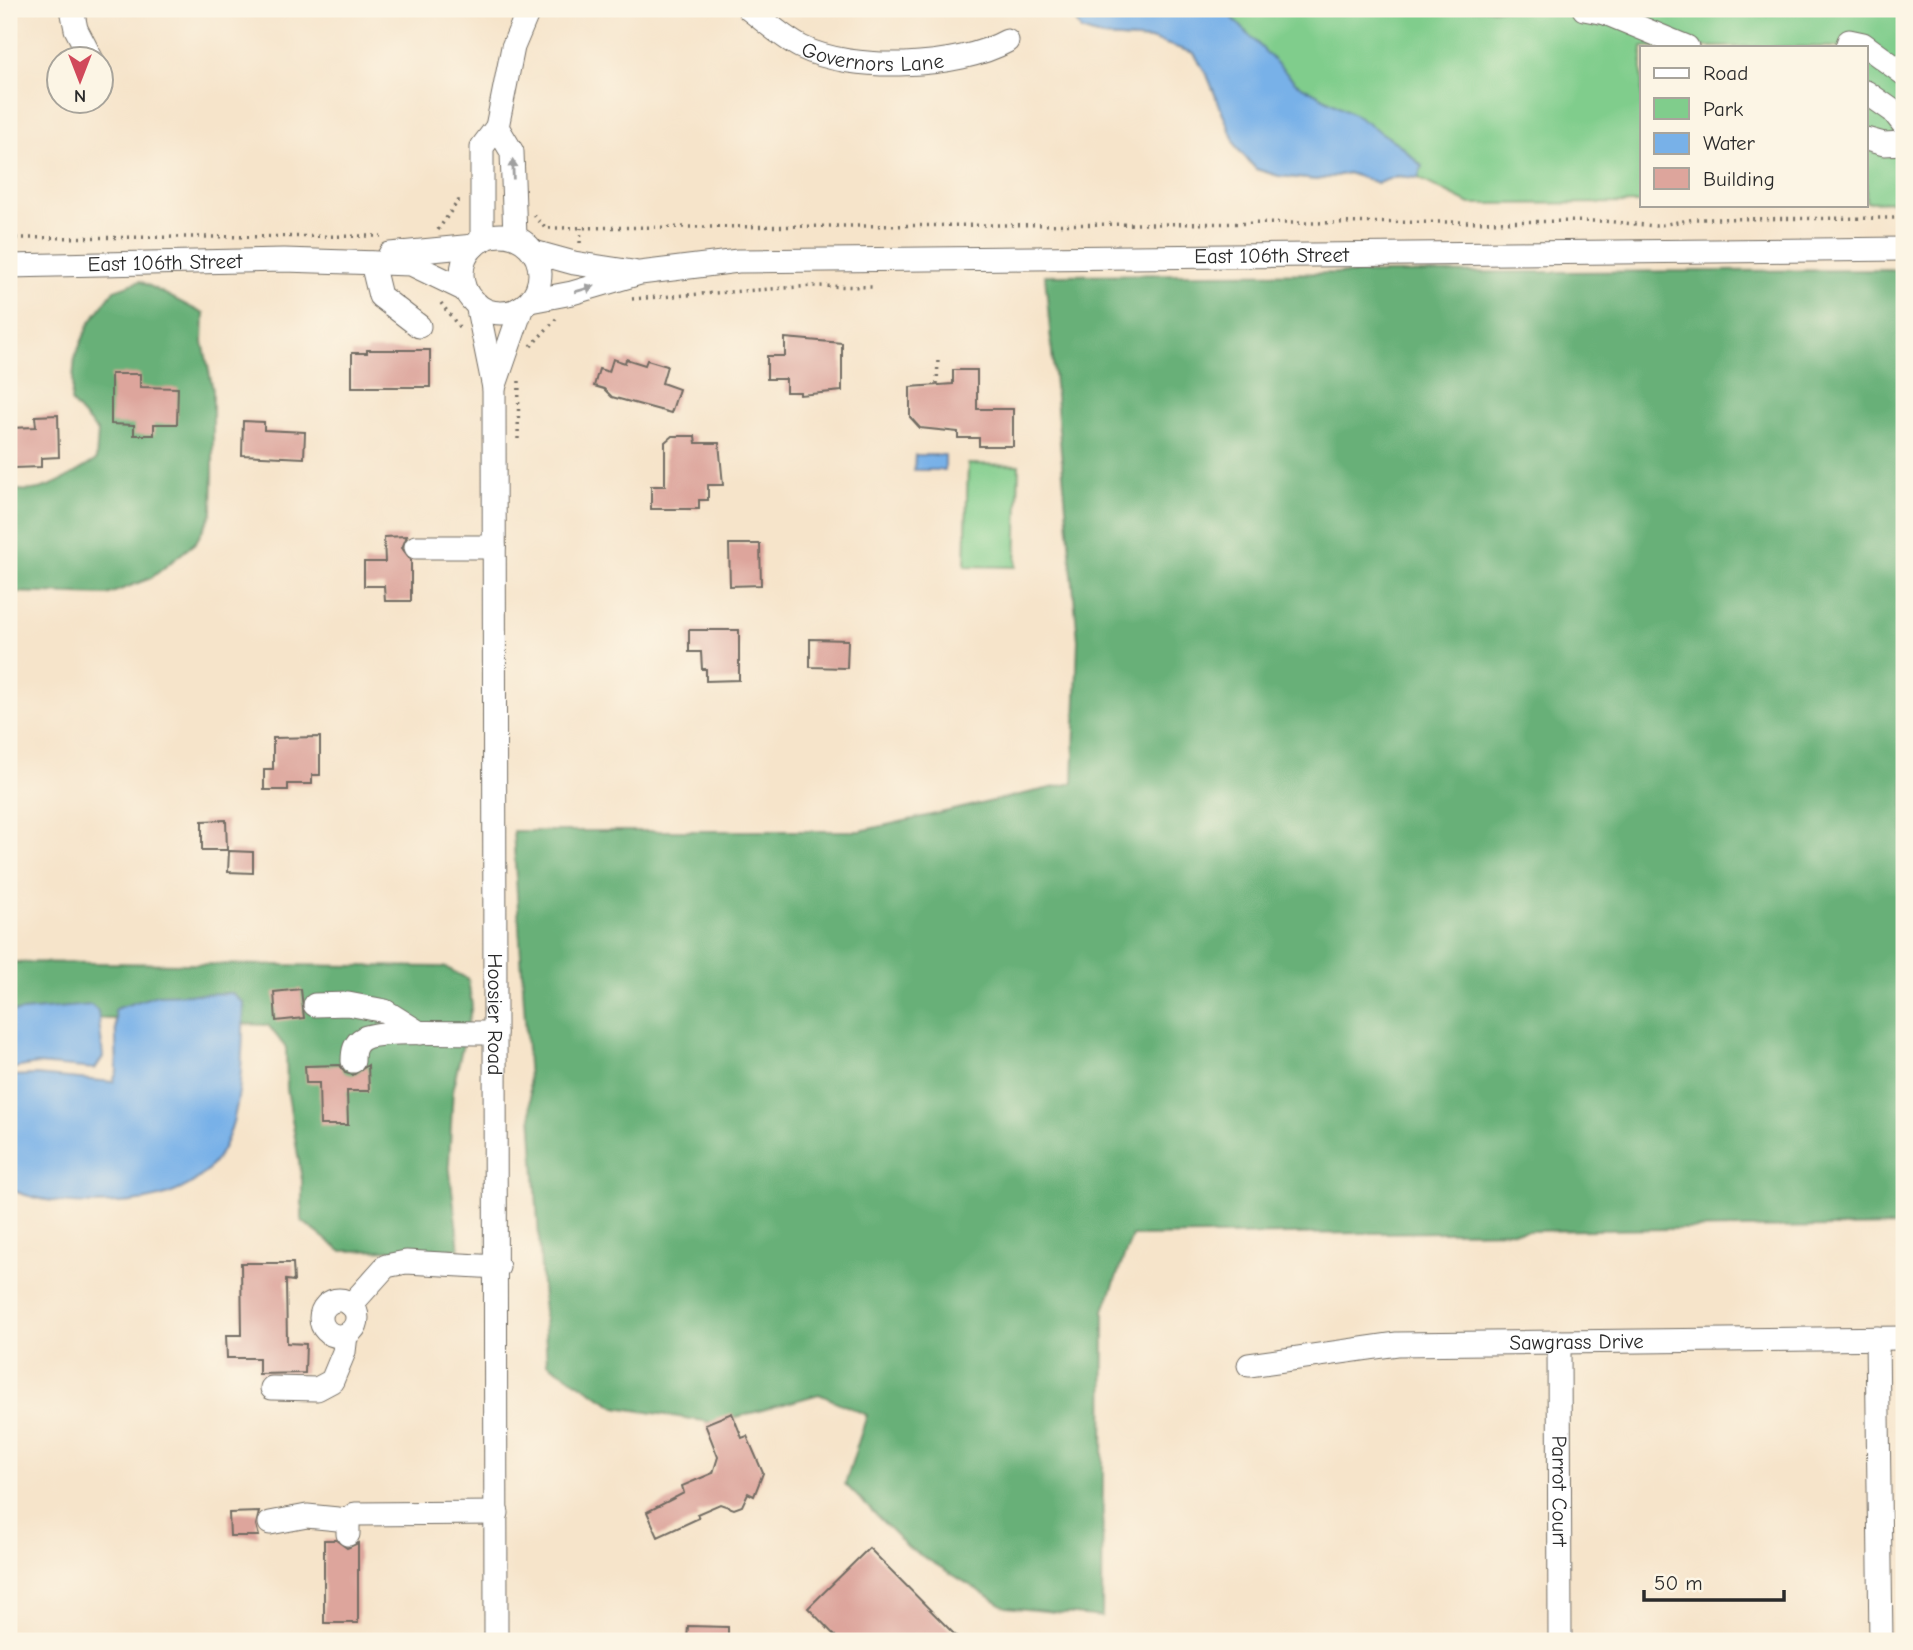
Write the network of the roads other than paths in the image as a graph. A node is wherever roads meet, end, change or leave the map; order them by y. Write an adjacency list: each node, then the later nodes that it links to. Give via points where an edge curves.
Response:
1 (72, 9): 6 (street)
2 (529, 9): 14 (street, via 513,47)
3 (749, 9): 5 (street, Governors Lane, via 803,48 854,61 945,62)
4 (1584, 9): 7 (street)
5 (1007, 41)
6 (85, 46)
7 (1685, 46)
8 (1847, 46): 9 (street, via 1849,41)
9 (1866, 46)
10 (1868, 48): 11 (street)
11 (1904, 74)
12 (1868, 93): 13 (street)
13 (1904, 125)
14 (497, 127): 17 (street, one-way to 14, via 512,152); 18 (street, via 482,147)
15 (1904, 138): 16 (street, via 1903,143 1884,144)
16 (1868, 140)
17 (515, 237): 18 (street, via 497,235); 20 (street)
18 (478, 243): 21 (street, East 106th Street); 25 (street, via 463,264)
19 (1904, 249): 24 (street, East 106th Street, via 738,261)
20 (534, 252): 24 (street, East 106th Street); 26 (street, via 540,282)
21 (321, 260): 22 (street, East 106th Street); 23 (street, East 106th Street)
22 (372, 263): 25 (street, East 106th Street, via 411,264); 27 (street, via 380,296)
23 (9, 265)
24 (640, 273): 26 (street, East 106th Street, one-way to 24)
25 (471, 297): 26 (street, via 495,313 508,313); 28 (street, Hoosier Road)
26 (526, 304): 28 (street, Hoosier Road)
27 (419, 326)
28 (494, 388): 30 (street, Hoosier Road)
29 (416, 547): 30 (street)
30 (494, 547): 32 (street, Hoosier Road)
31 (315, 1005): 33 (street, via 348,1004 385,1011)
32 (495, 1033): 33 (street); 35 (street, Hoosier Road)
33 (422, 1035): 34 (street, via 383,1034 362,1039 354,1048)
34 (353, 1061)
35 (498, 1267): 40 (street, via 406,1262 386,1266 351,1305 356,1325 346,1335 332,1381 317,1389); 41 (street, Hoosier Road)
36 (1877, 1338): 37 (street, Sawgrass Drive); 38 (street, Sawgrass Drive); 45 (street)
37 (1904, 1338)
38 (1559, 1342): 39 (street, Sawgrass Drive, via 1397,1345); 43 (street, Parrot Court)
39 (1249, 1365)
40 (272, 1388)
41 (497, 1513): 42 (street, via 355,1514 348,1527 307,1517); 44 (street, Hoosier Road)
42 (270, 1523)
43 (1560, 1640)
44 (496, 1641)
45 (1881, 1641)

